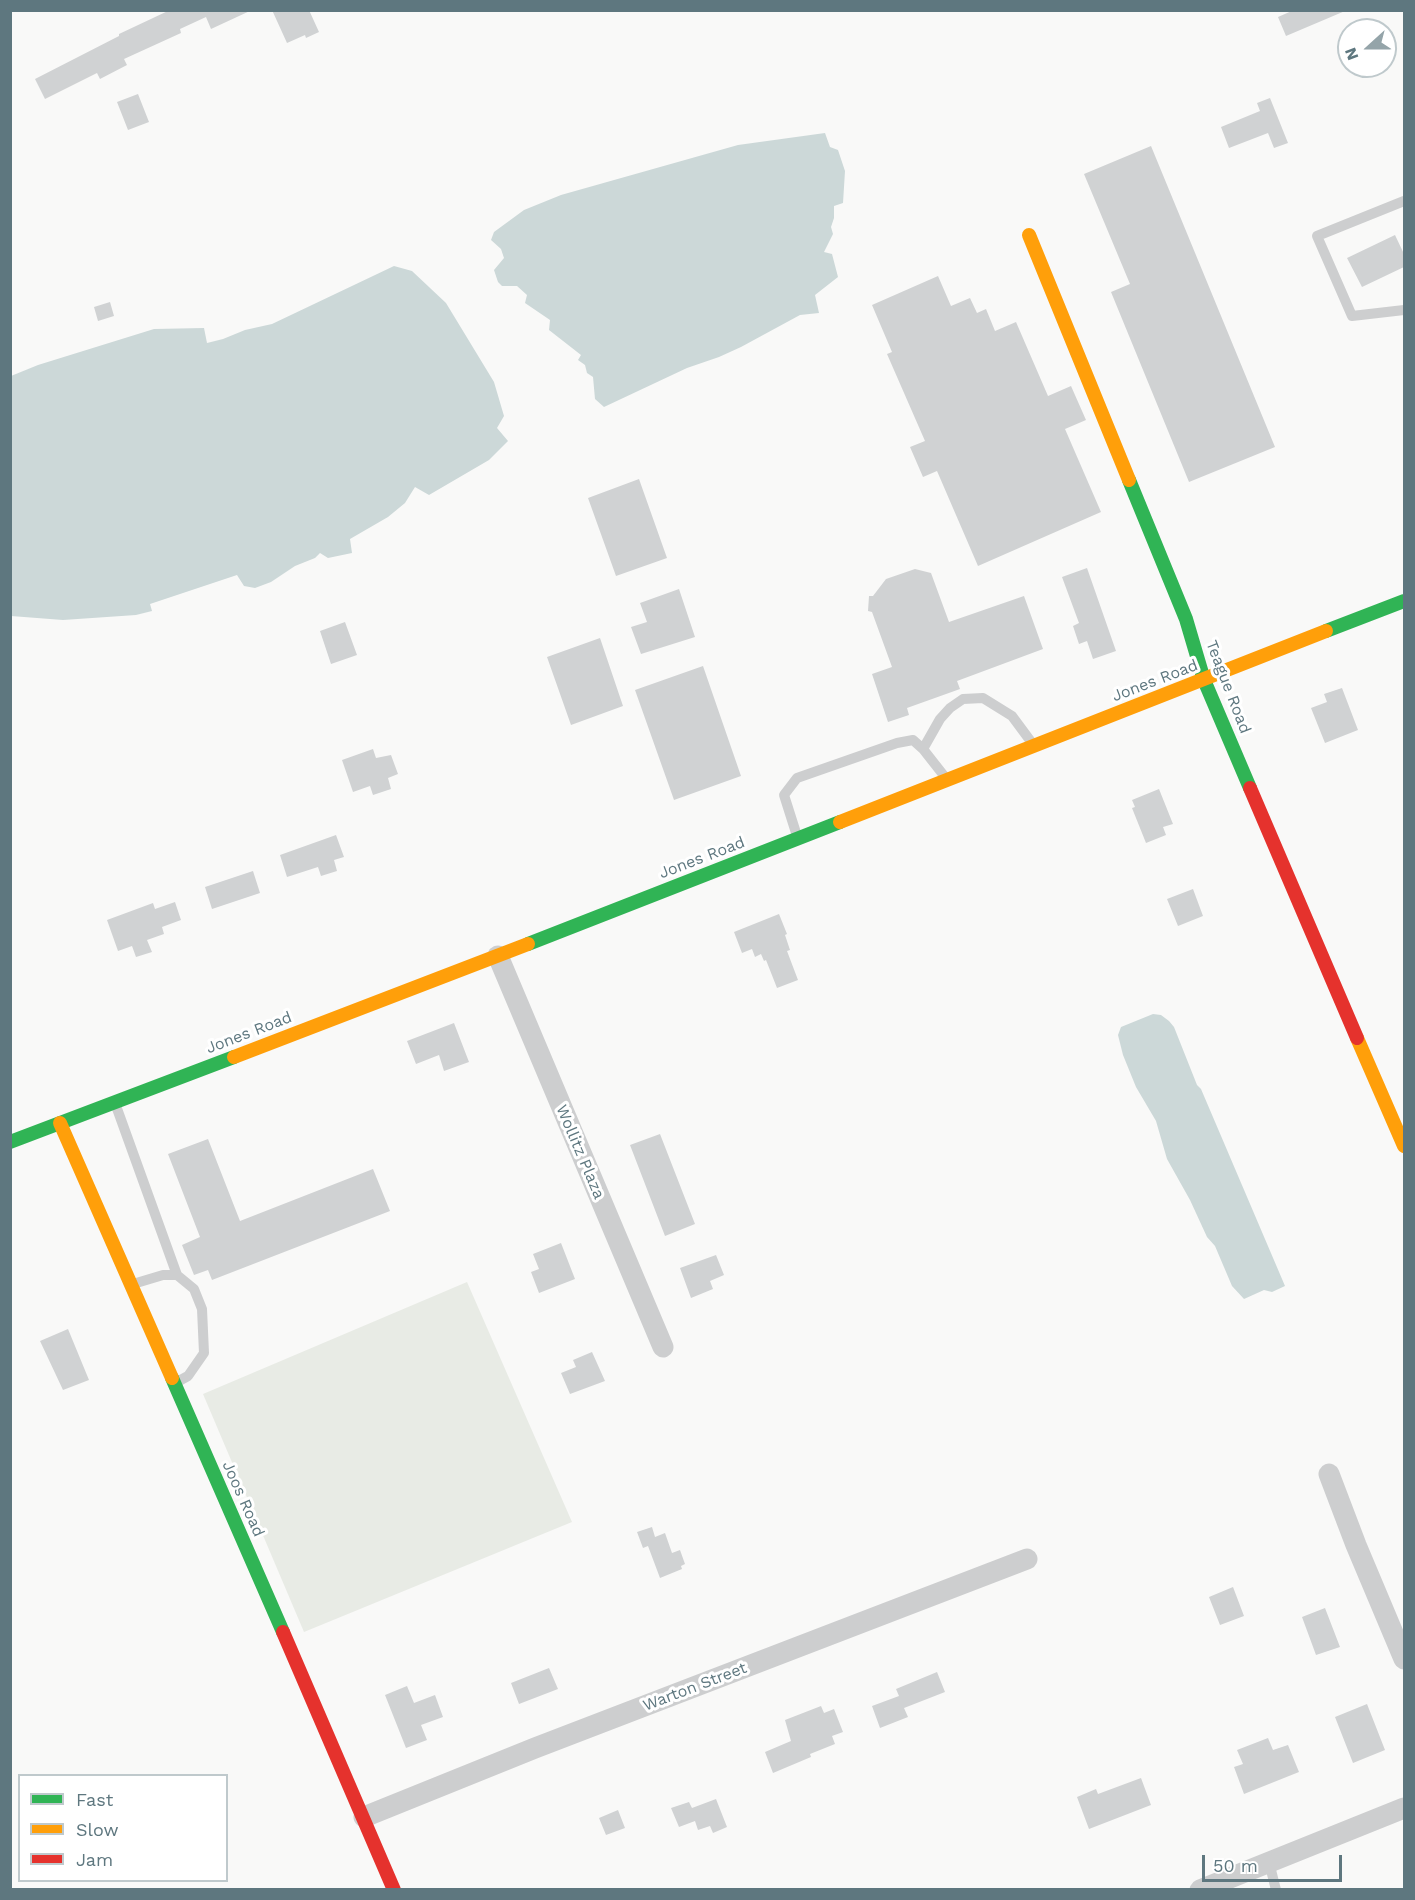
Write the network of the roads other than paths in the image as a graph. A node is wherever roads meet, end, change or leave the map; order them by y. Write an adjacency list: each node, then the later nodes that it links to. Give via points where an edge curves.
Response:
1 (1404, 201): 3 (lane, via 1317,236 1352,316)
2 (1029, 236): 5 (street, Teague Road, via 1186,619)
3 (1404, 310)
4 (1404, 601): 5 (street, Jones Road)
5 (1204, 680): 6 (street, Jones Road); 14 (street, Teague Road)
6 (1035, 746): 7 (lane, via 1012,716 983,698 963,699 950,708); 8 (street, Jones Road)
7 (923, 749): 8 (lane); 9 (lane, via 913,740 897,743 797,778 784,795)
8 (947, 780): 9 (street, Jones Road)
9 (798, 838): 10 (street, Jones Road)
10 (498, 956): 11 (street, Jones Road); 17 (street, Wollitz Plaza)
11 (115, 1102): 12 (street, Jones Road); 15 (lane)
12 (60, 1123): 13 (street, Jones Road); 16 (street, Joos Road)
13 (10, 1142)
14 (1404, 1146)
15 (177, 1275): 16 (lane); 18 (lane, via 194,1289 202,1309 204,1353 188,1376)
16 (131, 1285): 18 (street, Joos Road)
17 (663, 1347)
18 (174, 1383): 23 (street, Joos Road)
19 (1329, 1474): 21 (street)
20 (1027, 1559): 23 (street, Warton Street)
21 (1404, 1659)
22 (1404, 1808): 24 (street)
23 (364, 1817): 25 (street, Joos Road)
24 (1269, 1862): 26 (street); 27 (lane)
25 (394, 1890)
26 (1200, 1890)
27 (1276, 1890)

